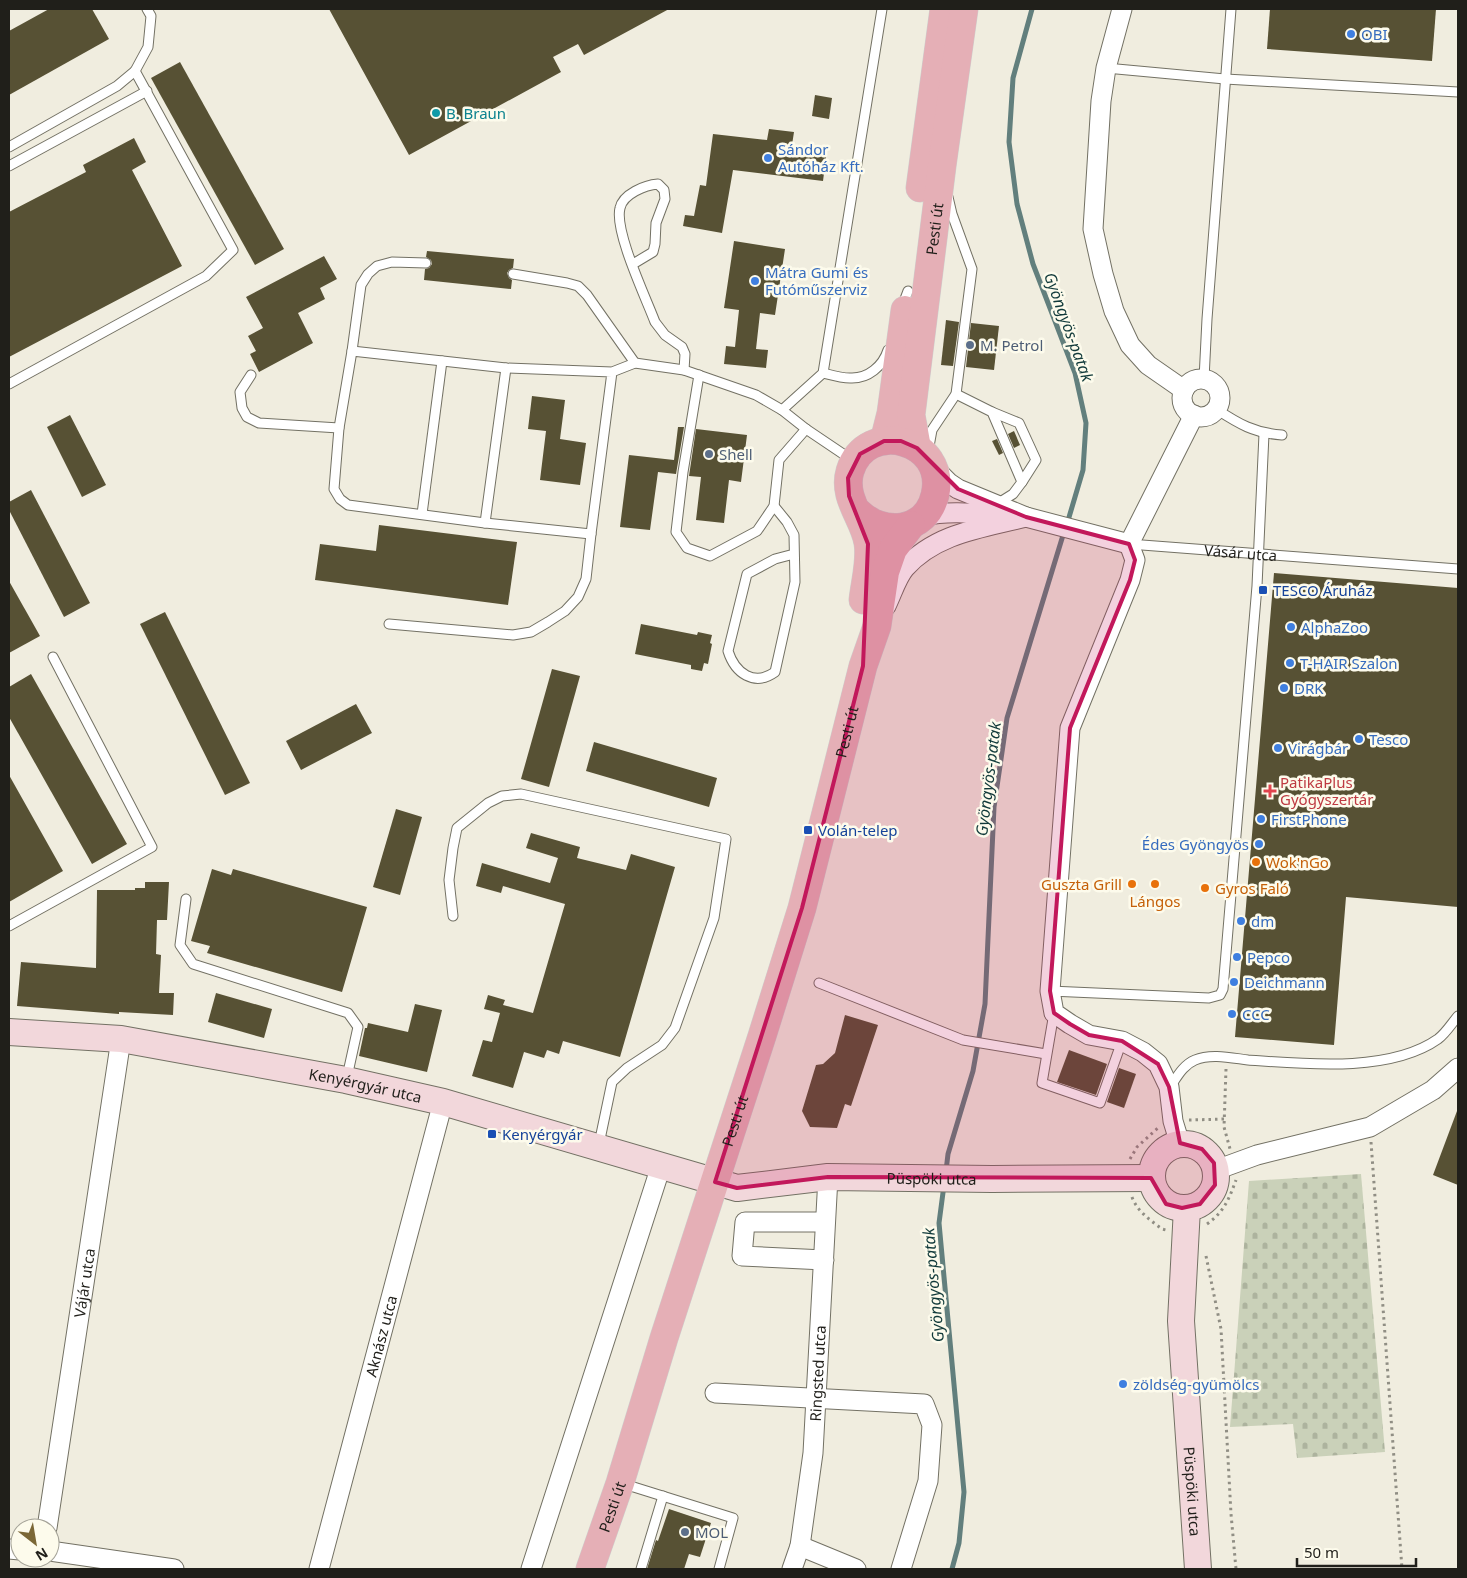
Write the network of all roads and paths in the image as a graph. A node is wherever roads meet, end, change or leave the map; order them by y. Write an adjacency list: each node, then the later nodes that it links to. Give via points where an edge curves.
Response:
1 (147, 9): 8 (lane, via 151,16 148,47)
2 (882, 9): 25 (lane)
3 (944, 9): 18 (main road, Pesti út)
4 (964, 9): 14 (main road, Pesti út)
5 (1122, 9): 7 (street)
6 (1231, 9): 9 (lane)
7 (1106, 68): 9 (lane); 30 (street, via 1093,229 1103,274 1114,311 1130,345 1148,365)
8 (136, 71): 10 (lane); 12 (lane, via 117,86)
9 (1225, 79): 11 (lane); 28 (lane)
10 (147, 92): 13 (lane); 29 (lane, via 233,250 206,276)
11 (1458, 92)
12 (9, 146)
13 (9, 166)
14 (942, 166): 31 (lane, via 952,214 972,269); 41 (main road, Pesti út, via 911,416)
15 (426, 263): 19 (lane, via 392,262 378,266 368,274 361,285)
16 (633, 264): 16 (lane, via 652,252 655,244 656,223 665,199 664,190 658,184 648,185 620,205 624,241); 23 (lane, via 655,322 682,347)
17 (513, 274): 21 (lane, via 578,286)
18 (908, 291): 25 (lane, via 885,361 869,374 851,379); 40 (main road, Pesti út, via 891,414)
19 (352, 351): 20 (lane); 36 (lane)
20 (442, 361): 22 (lane); 47 (lane)
21 (635, 364): 23 (lane); 24 (lane)
22 (506, 368): 24 (lane); 50 (lane)
23 (684, 370): 27 (lane)
24 (612, 372): 51 (lane)
25 (823, 373): 33 (lane)
26 (251, 375): 36 (lane, via 240,392 247,418 259,423)
27 (699, 375): 33 (lane, via 756,395); 45 (lane, via 676,532 687,548 710,556 757,531)
28 (1204, 379): 30 (street, via 1190,382); 32 (street, via 1219,391)
29 (9, 384)
30 (1184, 390): 35 (street, via 1184,405)
31 (956, 394): 34 (lane); 41 (lane, via 932,430)
32 (1216, 409): 35 (street, via 1204,416); 38 (lane, via 1240,425)
33 (782, 410): 37 (lane)
34 (992, 412): 43 (lane); 43 (lane, via 1019,423 1036,460)
35 (1194, 415): 52 (street)
36 (340, 428): 47 (lane, via 334,489 340,499 348,505)
37 (806, 429): 42 (lane); 45 (lane, via 779,460)
38 (1264, 434): 39 (lane); 54 (lane)
39 (1282, 436)
40 (884, 441): 41 (main road, via 901,441); 42 (main road, via 867,448)
41 (926, 457): 44 (street, Vásár utca, via 958,489); 49 (main road, Pesti út, via 936,486 935,495)
42 (854, 461): 46 (main road, Pesti út, via 848,487)
43 (1022, 482): 44 (lane, via 1013,494)
44 (997, 504): 48 (street, Vásár utca)
45 (774, 506): 53 (lane, via 794,536)
46 (857, 512): 49 (main road, via 879,526 895,528); 59 (main road, Pesti út, via 866,533 869,556 861,614)
47 (422, 514): 50 (lane)
48 (1032, 519): 49 (street, Vásár utca, via 957,512 939,513); 52 (street, Vásár utca); 57 (street, via 947,537 924,551 904,569)
49 (917, 520): 57 (main road, Pesti út, via 893,549 885,572)
50 (486, 523): 51 (lane)
51 (592, 534): 56 (lane, via 586,579 578,597 565,611 531,632 513,635)
52 (1129, 544): 54 (lane, Vásár utca); 64 (street, via 1134,560 1130,580 1070,728)
53 (794, 554): 53 (lane, via 795,582 776,672 768,677 752,678 737,669 728,651 747,574 775,559)
54 (1258, 554): 55 (lane, Vásár utca); 64 (lane, via 1223,989 1220,995 1209,998)
55 (1458, 569)
56 (389, 624)
57 (877, 626): 59 (main road, Pesti út)
58 (53, 657): 62 (lane, via 152,847)
59 (863, 666): 83 (main road, Pesti út, via 802,908)
60 (186, 898): 73 (lane, via 180,945 193,964 348,1014 358,1028)
61 (453, 916): 78 (lane, via 449,880 457,828 502,796 521,794 726,839 714,918 675,1028 662,1045 612,1082)
62 (9, 926)
63 (819, 984): 70 (lane, via 963,1040)
64 (1050, 991): 65 (street)
65 (1054, 1013): 69 (street, via 1089,1035); 70 (lane)
66 (1458, 1016): 71 (lane, via 1438,1038 1405,1055 1358,1064)
67 (9, 1032): 68 (street, Kenyérgyár utca)
68 (121, 1039): 73 (street, Kenyérgyár utca); 91 (street, Vájár utca)
69 (1122, 1041): 70 (lane, via 1100,1104 1042,1083); 74 (street, via 1158,1064)
70 (1046, 1054)
71 (1227, 1058): 74 (lane, via 1197,1059 1186,1066); 80 (path)
72 (1458, 1068): 76 (street, via 1432,1090)
73 (346, 1080): 75 (street, Kenyérgyár utca)
74 (1169, 1087): 77 (street, via 1173,1121)
75 (443, 1102): 78 (street, Kenyérgyár utca); 95 (street, Aknász utca)
76 (1370, 1127): 80 (street); 105 (path)
77 (1180, 1144): 80 (street, via 1202,1149 1214,1163); 82 (street, via 1160,1154 1155,1160)
78 (598, 1147): 79 (street, Kenyérgyár utca)
79 (661, 1166): 83 (street, Kenyérgyár utca); 96 (street)
80 (1224, 1166): 85 (street, via 1211,1194 1200,1204); 85 (path, via 1236,1179 1228,1203 1214,1219)
81 (828, 1177): 82 (street, Püspöki utca); 83 (street, Püspöki utca, via 737,1188); 84 (street, Ringsted utca)
82 (1151, 1178): 85 (street, via 1159,1197 1174,1207)
83 (715, 1182): 89 (main road, Pesti út)
84 (825, 1222): 86 (street, Ringsted utca); 86 (street, via 745,1222 742,1256)
85 (1194, 1229): 103 (street, Püspöki utca, via 1180,1321); 104 (path, via 1221,1329 1230,1514)
86 (824, 1260): 88 (street, Ringsted utca)
87 (715, 1393): 88 (street)
88 (815, 1399): 92 (street, Ringsted utca, via 813,1453); 102 (street, via 924,1404 932,1425 928,1481)
89 (620, 1483): 90 (lane); 97 (main road, Pesti út)
90 (663, 1496): 98 (lane); 99 (lane, via 733,1518)
91 (49, 1518)
92 (800, 1546): 100 (street, Ringsted utca); 101 (street)
93 (60, 1552): 94 (street)
94 (171, 1569)
95 (319, 1569)
96 (531, 1569)
97 (590, 1569)
98 (642, 1569)
99 (719, 1569)
100 (792, 1569)
101 (856, 1569)
102 (901, 1569)
103 (1198, 1569)
104 (1236, 1569)
105 (1402, 1569)

